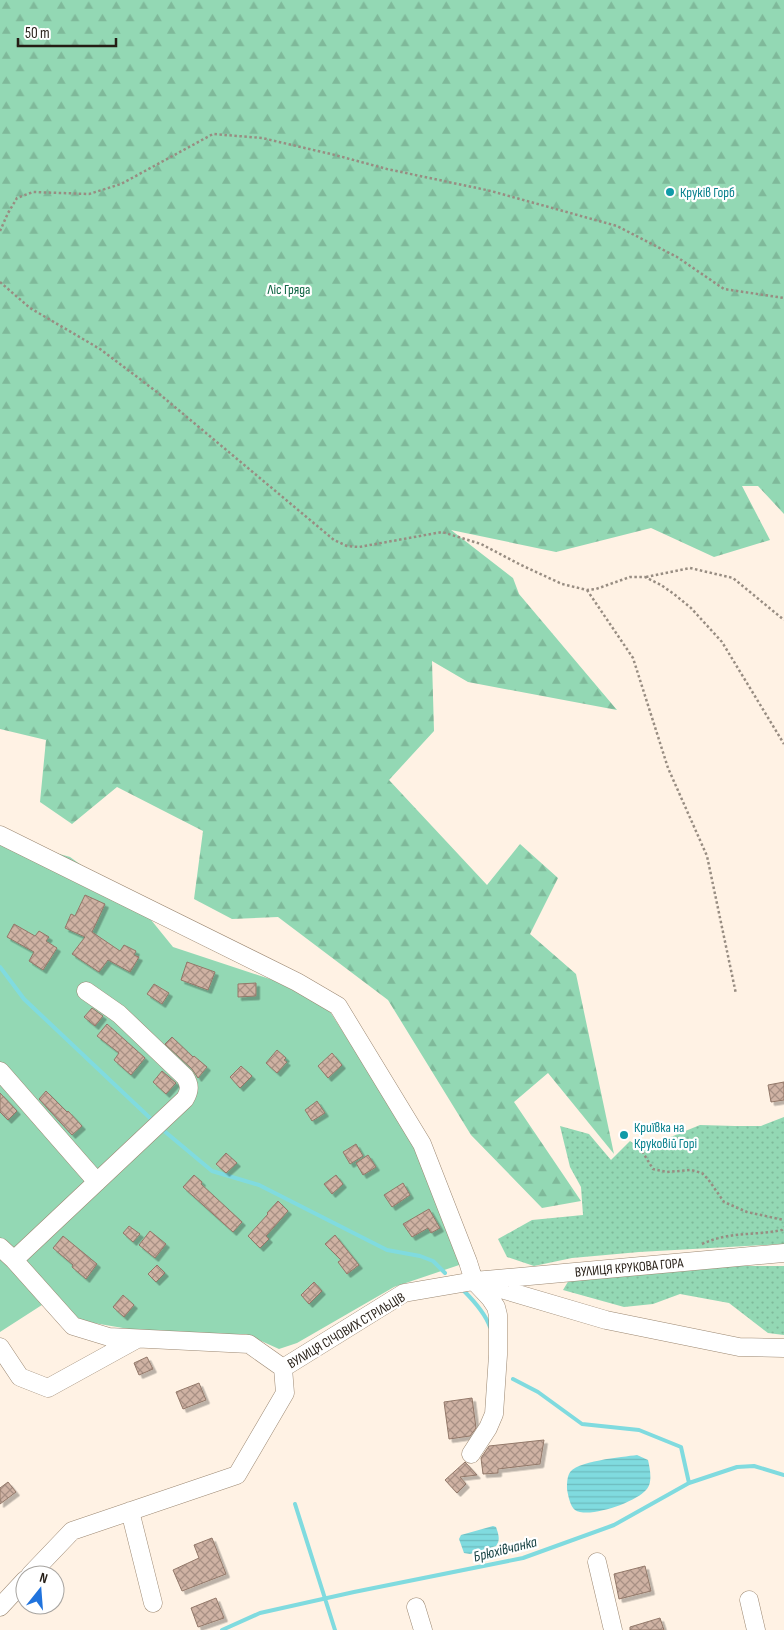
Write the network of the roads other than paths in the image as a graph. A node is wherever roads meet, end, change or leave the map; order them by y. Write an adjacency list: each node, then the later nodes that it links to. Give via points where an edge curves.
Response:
1 (0, 836): 8 (street, via 297,982 338,1006 422,1144)
2 (86, 990): 4 (street, via 119,1014 189,1084 189,1092 184,1099)
3 (0, 1071): 4 (street)
4 (97, 1182): 7 (street)
5 (0, 1247): 7 (street)
6 (784, 1254): 8 (street, ВУЛИЦЯ КРУКОВА ГОРА)
7 (14, 1260): 9 (street, via 73,1326 109,1337)
8 (474, 1282): 11 (street, ВУЛИЦЯ СІЧОВИХ СТРІЛЬЦІВ, via 606,1320 739,1346); 12 (street, ВУЛИЦЯ СІЧОВИХ СТРІЛЬЦІВ, via 404,1293); 13 (street, via 490,1298 498,1315 498,1355 494,1414)
9 (138, 1339): 10 (street, via 48,1388 20,1377); 12 (street, via 249,1344)
10 (0, 1347)
11 (784, 1348)
12 (283, 1368): 14 (street, ВУЛИЦЯ СІЧОВИХ СТРІЛЬЦІВ, via 285,1393 237,1474)
13 (471, 1454)
14 (130, 1511): 16 (street, ВУЛИЦЯ СІЧОВИХ СТРІЛЬЦІВ, via 72,1530); 19 (street)
15 (597, 1562): 23 (street)
16 (39, 1565)
17 (15, 1591): 20 (street)
18 (749, 1600): 24 (street)
19 (153, 1603)
20 (0, 1607)
21 (416, 1607): 22 (street)
22 (423, 1630)
23 (613, 1630)
24 (756, 1630)

